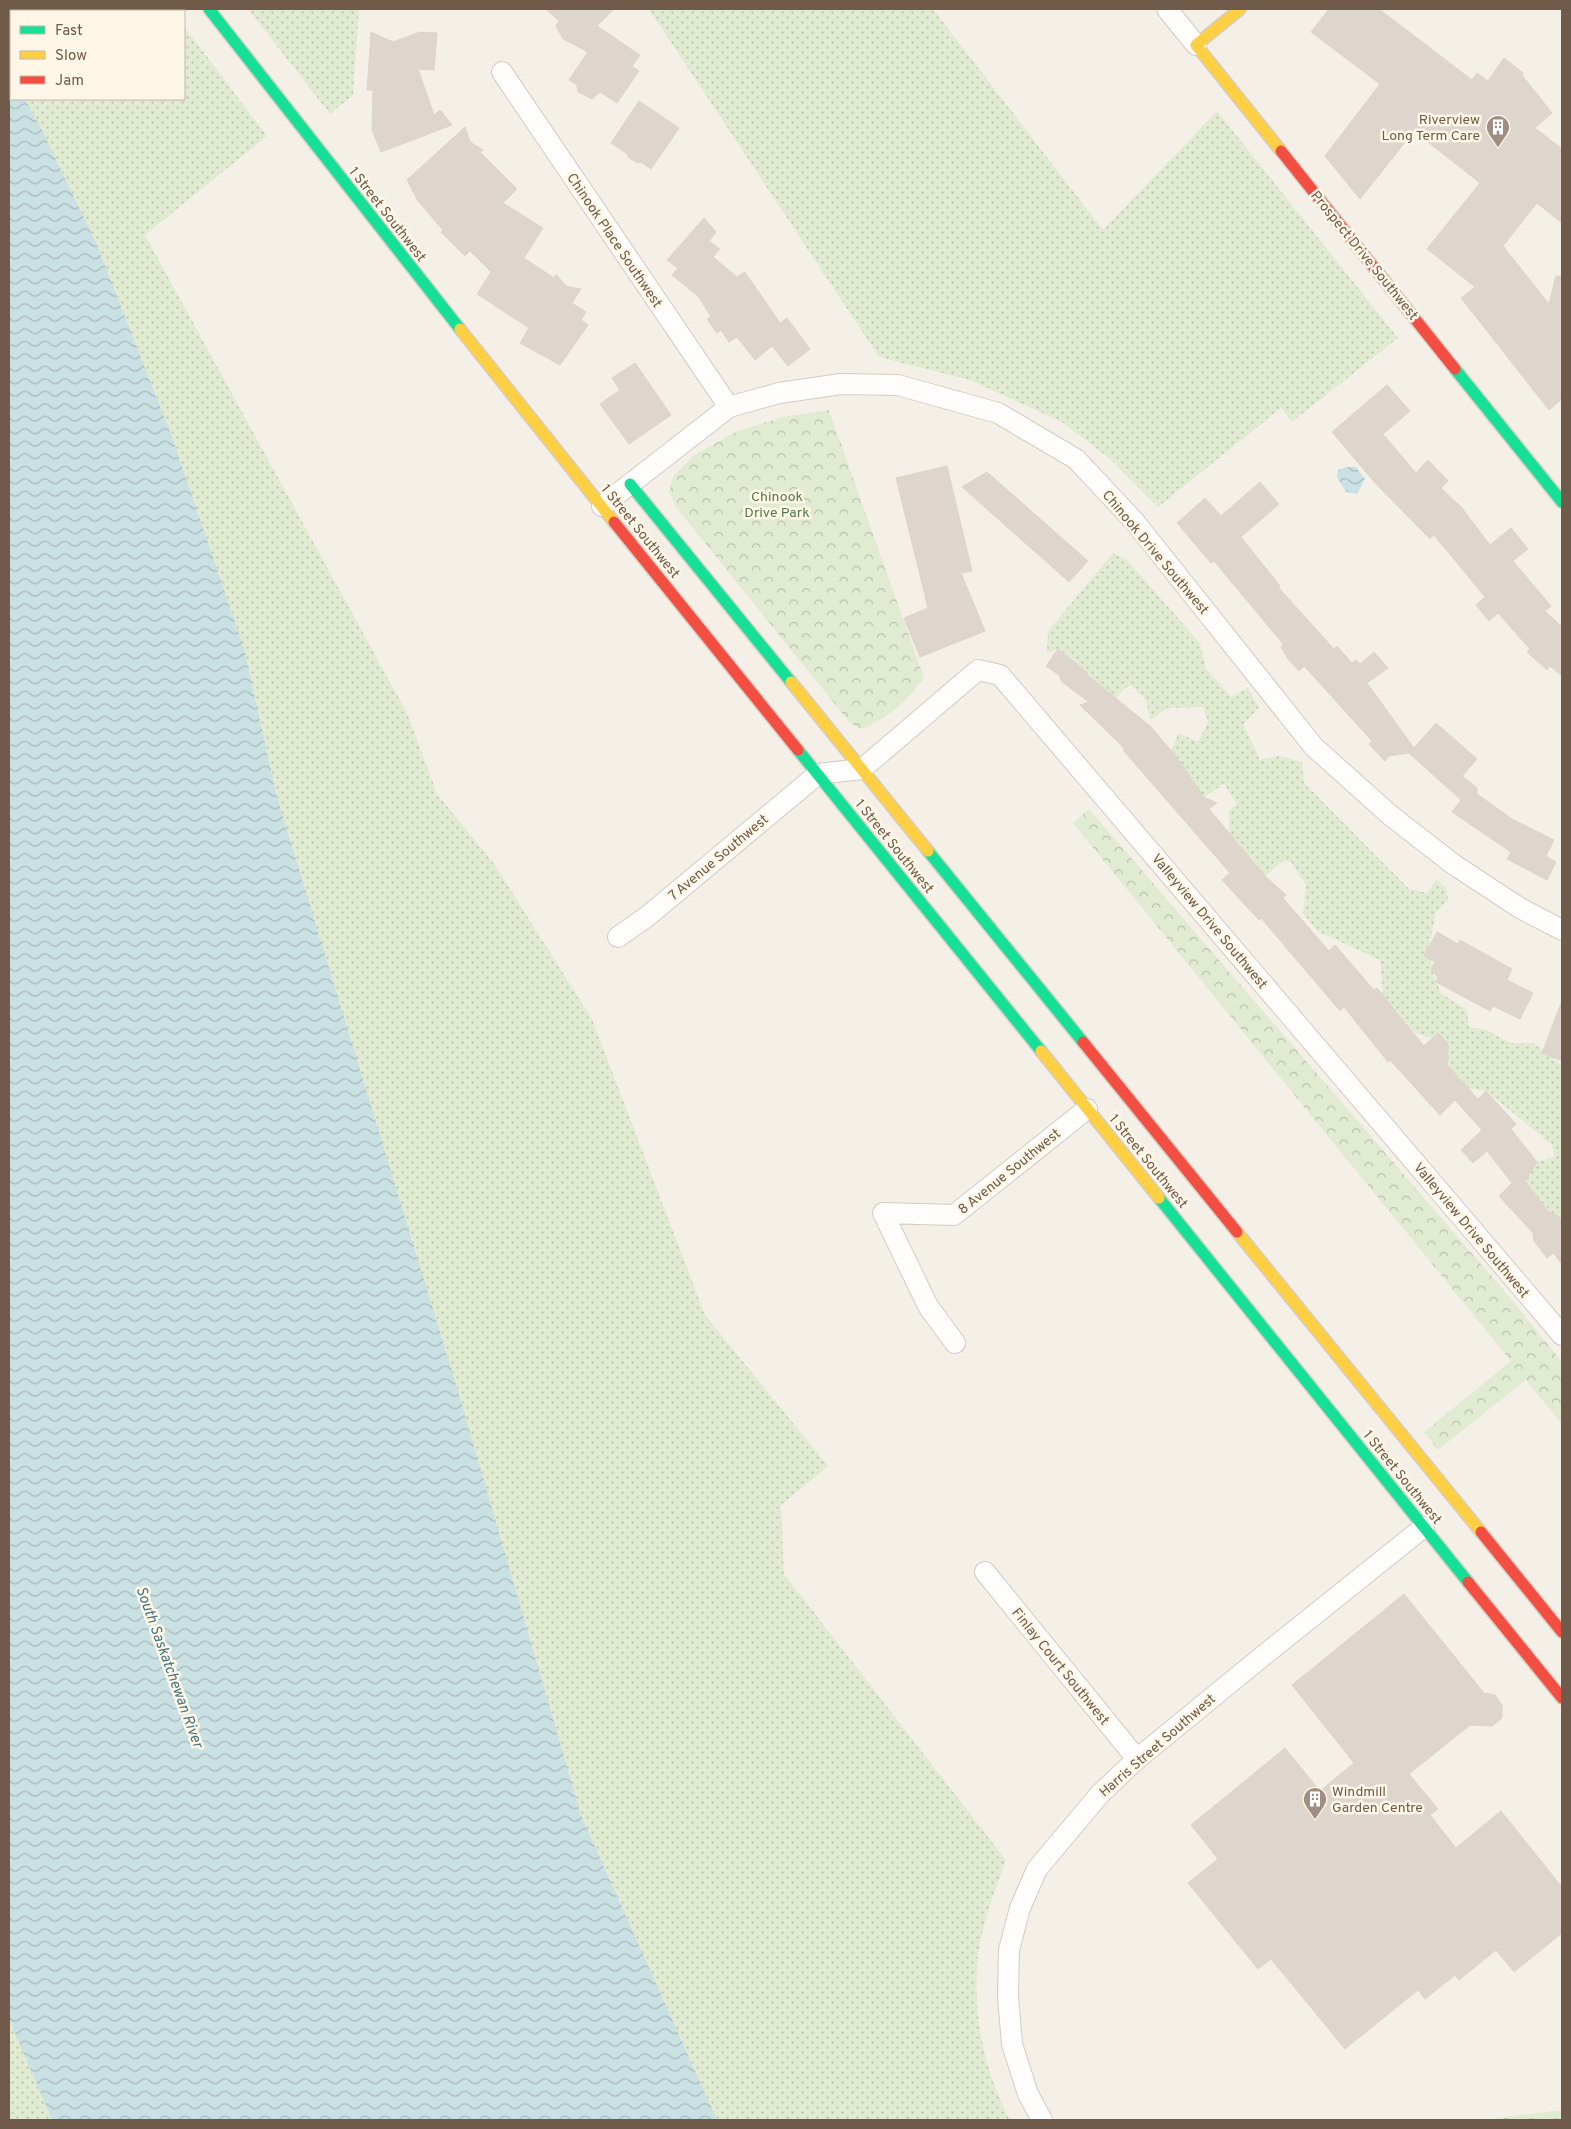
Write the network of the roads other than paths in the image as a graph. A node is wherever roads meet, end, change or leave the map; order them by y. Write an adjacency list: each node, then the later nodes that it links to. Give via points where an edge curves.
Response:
1 (209, 9): 9 (street, 1 Street Southwest)
2 (1166, 9): 4 (street, Prospect Drive Southwest)
3 (1240, 9): 4 (street)
4 (1196, 45): 8 (street, Prospect Drive Southwest)
5 (502, 72): 6 (street, Chinook Place Southwest)
6 (729, 407): 7 (street, Chinook Drive Southwest); 12 (street, Chinook Drive Southwest, via 779,393 841,384 898,385 998,413 1076,459 1134,521 1314,747 1390,815 1453,864 1520,908)
7 (630, 484): 9 (street, Chinook Drive Southwest); 10 (street, 1 Street Southwest)
8 (1562, 502)
9 (602, 506): 11 (street, 1 Street Southwest)
10 (862, 769): 11 (street); 15 (street, Valleyview Drive Southwest, via 978,670 1000,675); 19 (street, 1 Street Southwest)
11 (818, 774): 13 (street, 7 Avenue Southwest, via 649,915); 14 (street, 1 Street Southwest)
12 (1562, 930)
13 (618, 937)
14 (1087, 1109): 16 (street, 8 Avenue Southwest, via 954,1215 883,1213 928,1306); 17 (street, 1 Street Southwest)
15 (1562, 1335)
16 (955, 1342)
17 (1424, 1527): 20 (street, 1 Street Southwest); 21 (street, Harris Street Southwest)
18 (985, 1572): 21 (street, Finlay Court Southwest)
19 (1562, 1632)
20 (1562, 1698)
21 (1137, 1759): 22 (street, Harris Street Southwest, via 1100,1794 1037,1869 1020,1908 1009,1950 1012,2044 1028,2094)
22 (1042, 2120)

